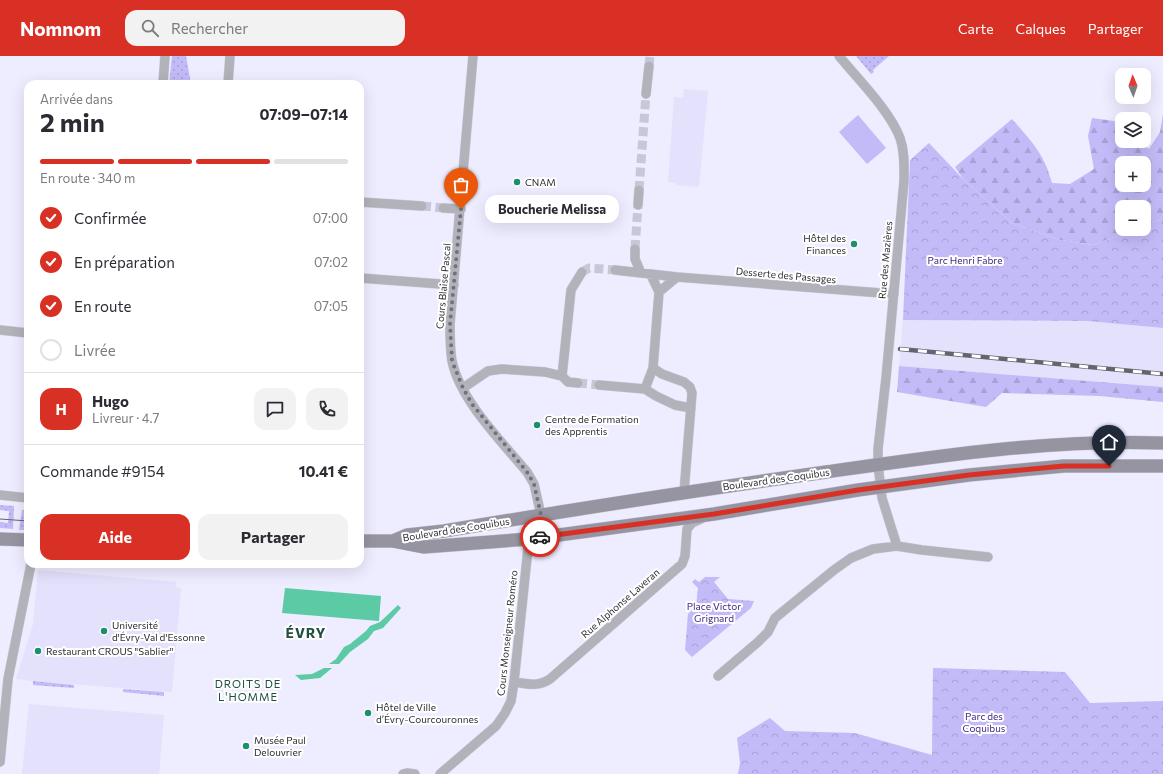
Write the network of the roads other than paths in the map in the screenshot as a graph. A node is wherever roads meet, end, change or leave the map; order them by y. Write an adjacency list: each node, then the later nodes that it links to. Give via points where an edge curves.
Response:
1 (165, 56): 6 (street)
2 (230, 56): 7 (street)
3 (474, 56): 14 (street, Cours Blaise Pascal)
4 (839, 56): 24 (street, Rue des Mazières, via 886,112 900,139 904,181)
5 (649, 66): 8 (street)
6 (163, 80)
7 (228, 80)
8 (646, 94)
9 (639, 190): 11 (street)
10 (364, 202): 12 (street)
11 (638, 205)
12 (422, 206)
13 (443, 208): 14 (street)
14 (461, 209): 22 (street, Cours Blaise Pascal)
15 (634, 250): 18 (street)
16 (616, 270): 18 (street, Desserte des Passages)
17 (582, 272): 28 (street, via 571,290)
18 (641, 273): 19 (street, Desserte des Passages)
19 (651, 275): 20 (street, Desserte des Passages); 23 (street)
20 (677, 277): 23 (street); 24 (street, Desserte des Passages)
21 (364, 278): 22 (street)
22 (454, 285): 31 (street, Cours Blaise Pascal, via 450,336 452,361)
23 (659, 292): 27 (street)
24 (894, 294): 35 (street, Rue des Mazières)
25 (0, 330): 26 (street)
26 (24, 333)
27 (653, 368): 32 (street); 33 (street, via 690,387)
28 (562, 376): 29 (street, via 568,382); 31 (street, via 545,372 493,370)
29 (578, 383)
30 (599, 385): 32 (street)
31 (463, 388): 42 (street, Cours Blaise Pascal, via 484,420 527,472 534,484)
32 (645, 389): 33 (street, via 675,405)
33 (691, 408): 38 (street)
34 (1163, 443): 35 (main road, Boulevard des Coquibus, via 1060,445 963,453)
35 (878, 465): 37 (street, Rue des Mazières); 38 (main road, Boulevard des Coquibus)
36 (1163, 466): 37 (main road, Boulevard des Coquibus, via 1064,466)
37 (880, 487): 41 (main road, Boulevard des Coquibus); 48 (street, Rue des Mazières)
38 (684, 492): 42 (main road, Boulevard des Coquibus)
39 (0, 495): 40 (street)
40 (24, 498)
41 (714, 514): 44 (main road, Boulevard des Coquibus); 52 (street, Rue Alphonse Laveran, via 692,523 687,529 682,564 550,679 536,685)
42 (541, 515): 44 (street, Cours Monseigneur Roméro); 47 (main road, Boulevard des Coquibus, via 407,535)
43 (0, 539): 45 (main road)
44 (529, 539): 47 (main road, Boulevard des Coquibus, via 424,547); 52 (street, Cours Monseigneur Roméro)
45 (24, 540)
46 (364, 541): 47 (main road, Boulevard des Coquibus)
47 (393, 541)
48 (897, 546): 49 (street); 51 (street, via 873,549 851,558 834,570 775,618 768,632)
49 (988, 557)
50 (30, 568): 53 (street, via 8,679)
51 (718, 676)
52 (514, 682): 56 (street, Cours Monseigneur Roméro, via 511,701 496,726)
53 (0, 762)
54 (403, 774): 55 (street)
55 (415, 774)
56 (440, 774)

